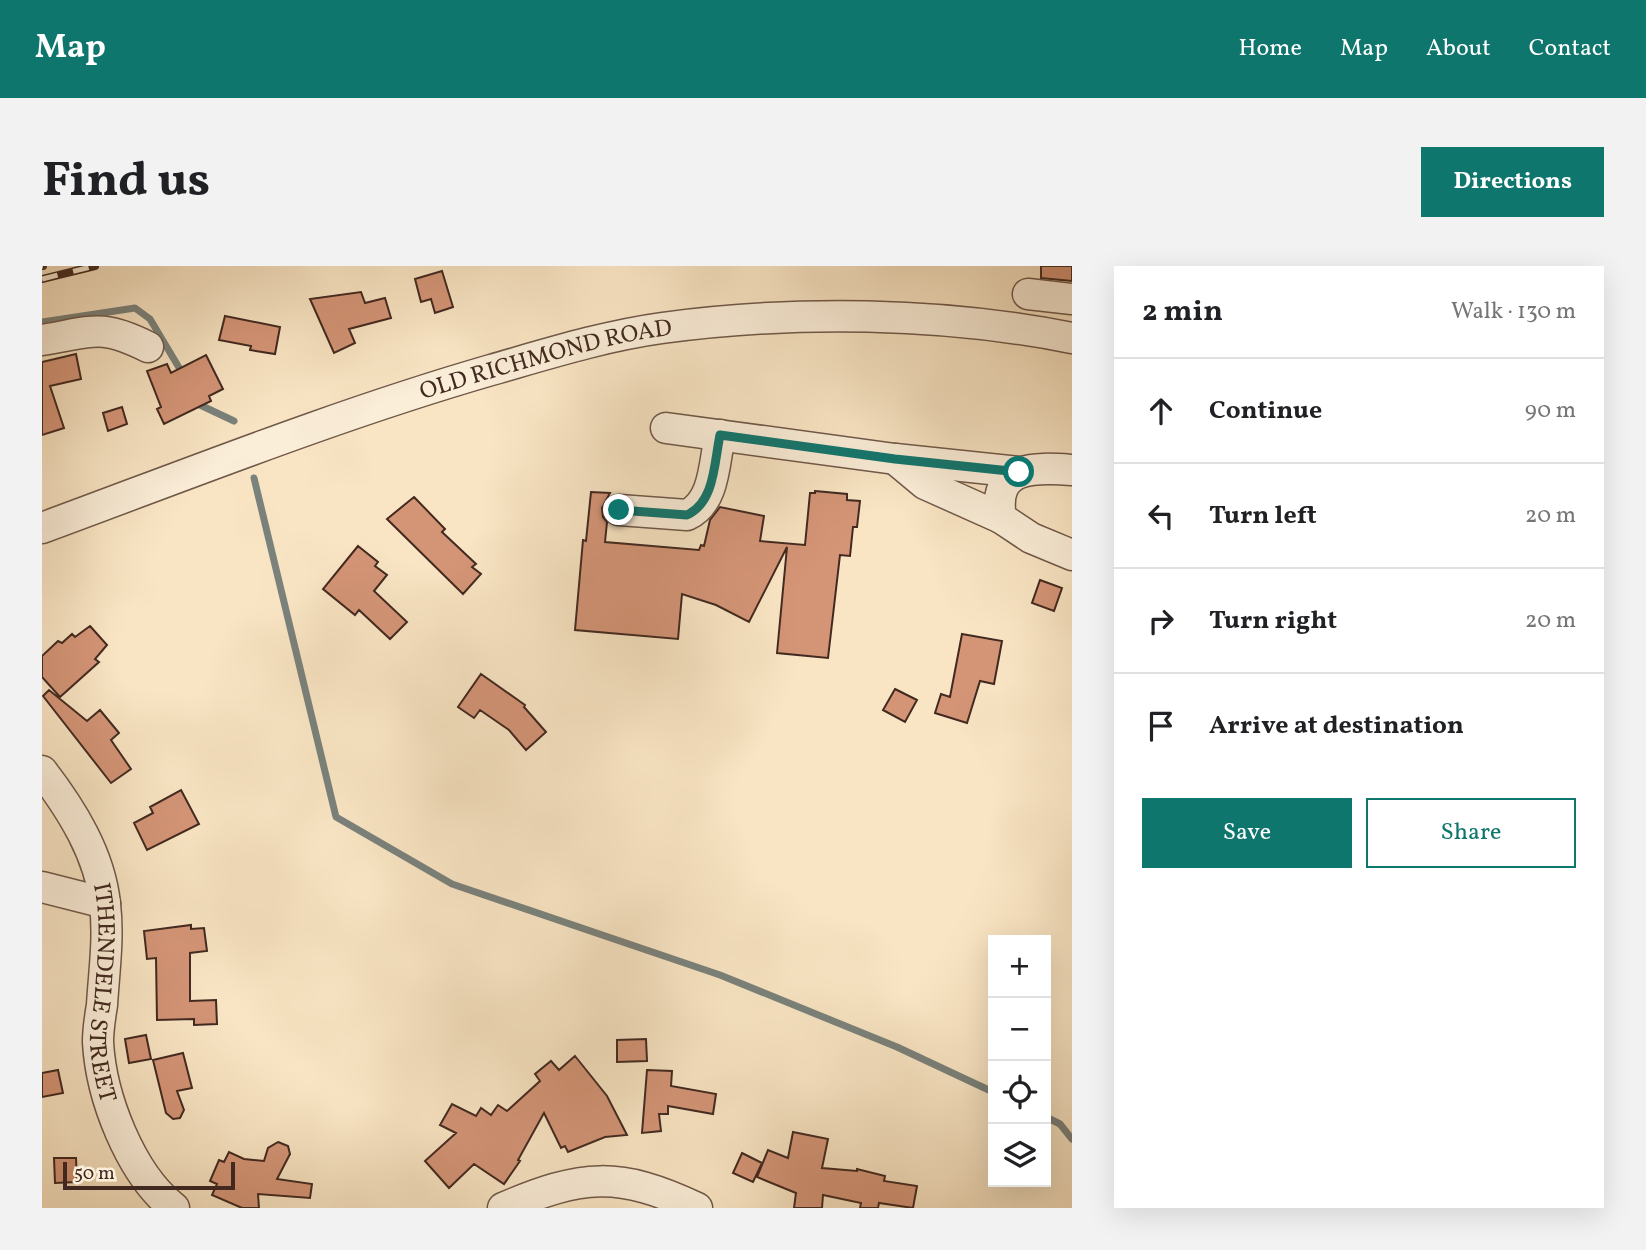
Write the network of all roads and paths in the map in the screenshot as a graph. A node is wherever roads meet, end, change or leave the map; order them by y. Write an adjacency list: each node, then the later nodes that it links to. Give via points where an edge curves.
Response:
1 (1028, 294): 2 (street)
2 (1072, 299)
3 (1072, 338): 13 (street, OLD RICHMOND ROAD, via 913,318 786,317 661,329 555,352 433,387)
4 (42, 340): 5 (street, via 108,330)
5 (148, 347)
6 (666, 428): 7 (street)
7 (720, 435): 8 (street); 11 (street, via 708,494 696,511 687,515)
8 (895, 459): 10 (street); 12 (street, via 925,484)
9 (1072, 470): 10 (street)
10 (1019, 472): 12 (street, via 1002,488)
11 (619, 510)
12 (1001, 518): 14 (street, via 1031,538)
13 (42, 528)
14 (1072, 555)
15 (42, 771): 17 (street, ITHENDELE STREET, via 87,842)
16 (42, 887): 17 (street)
17 (105, 903): 18 (street, ITHENDELE STREET, via 107,945 98,1042 105,1085 120,1131 138,1165)
18 (174, 1208)
19 (503, 1208): 20 (street, via 538,1193 590,1180 628,1182)
20 (697, 1208)

